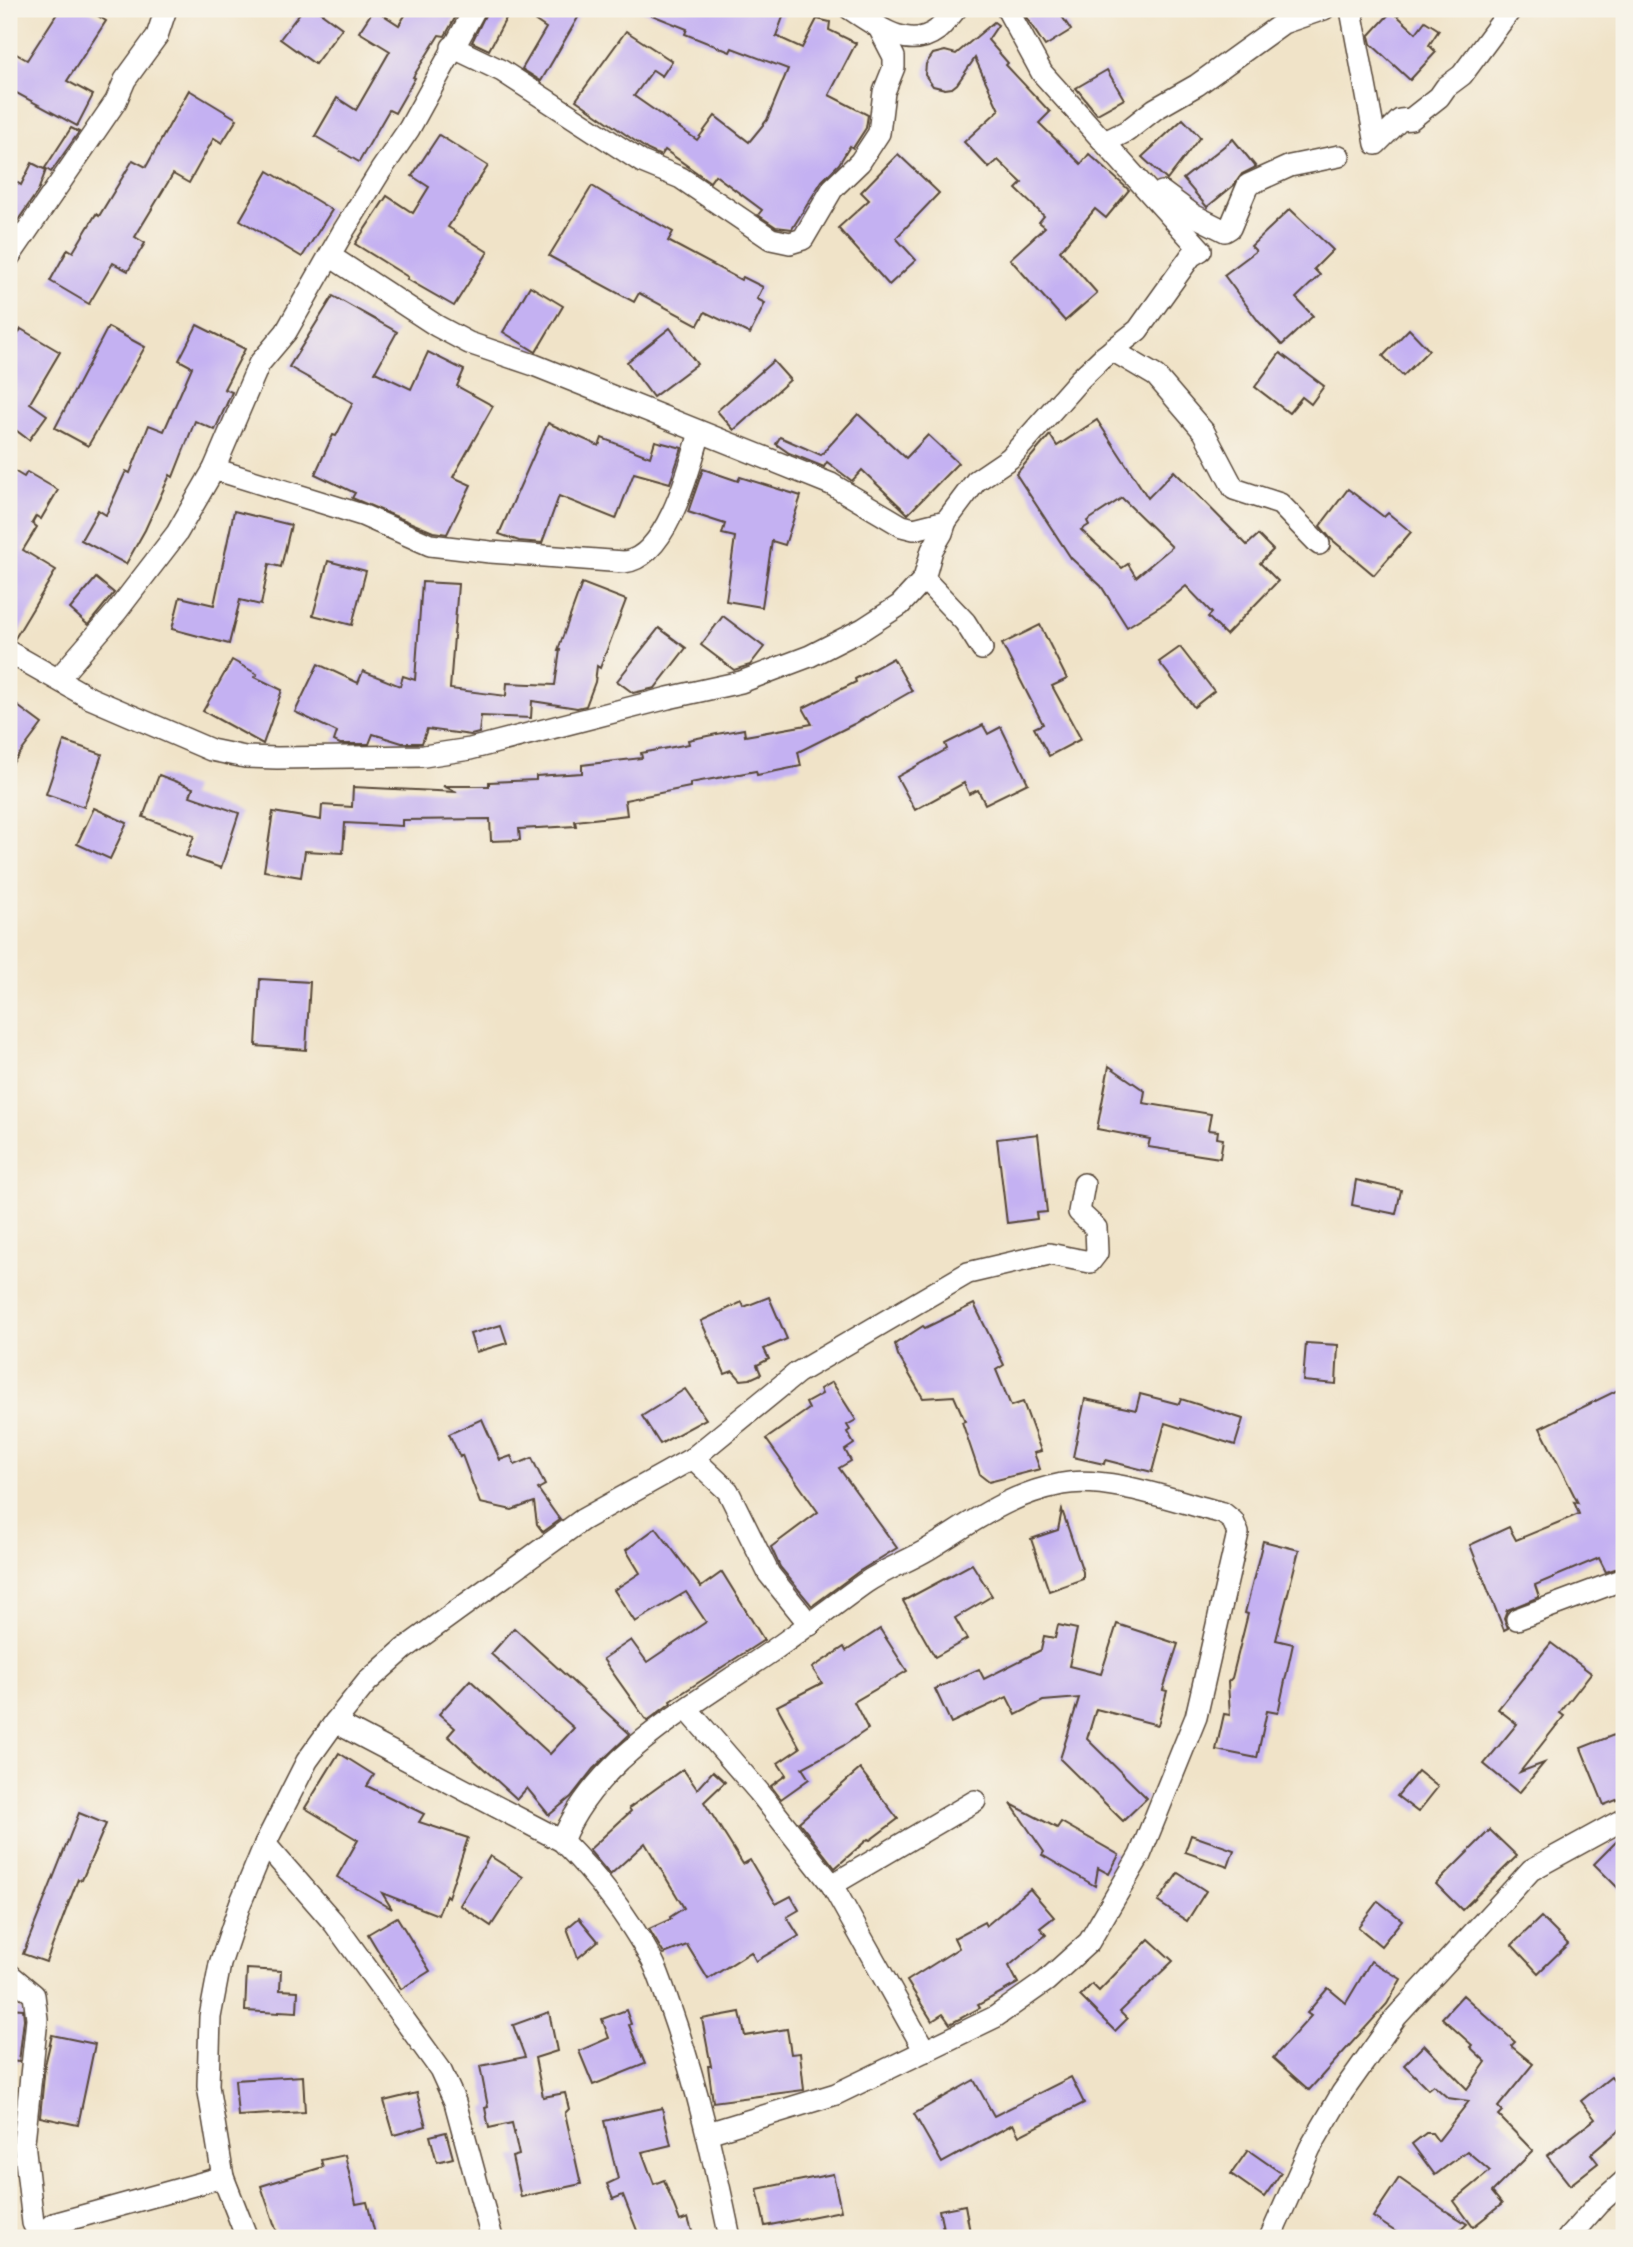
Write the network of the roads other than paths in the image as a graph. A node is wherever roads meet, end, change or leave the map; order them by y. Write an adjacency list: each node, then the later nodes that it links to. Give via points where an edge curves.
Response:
1 (166, 9): 14 (street, via 157,36 129,73 116,101)
2 (475, 9): 10 (street)
3 (850, 9): 9 (street)
4 (956, 9): 9 (street, via 923,38 906,39)
5 (1007, 9): 11 (street, via 1042,73)
6 (1324, 9): 11 (street, via 1283,23 1197,85 1155,109)
7 (1355, 9): 8 (street, via 1352,15 1376,144 1400,120 1411,119 1462,75)
8 (1511, 9)
9 (878, 26): 10 (street, via 894,57 894,67 884,92 878,133 860,162 833,188 803,239 790,243 771,239 681,177 642,162 502,71)
10 (452, 47): 13 (street, via 409,129)
11 (1112, 148): 12 (street, via 1182,207 1225,231 1248,186 1290,166); 15 (street, via 1201,250 1191,256 1138,330)
12 (1339, 156)
13 (330, 256): 16 (street, via 469,343); 17 (street, via 286,332 259,364)
14 (9, 257)
15 (1112, 350): 18 (street, via 1010,458 976,481); 20 (street, via 1156,376 1204,432 1234,489 1280,504)
16 (700, 432): 17 (street, via 672,518 641,557 624,562 430,545 362,515); 19 (street, via 831,484)
17 (214, 469): 25 (street, via 177,533)
18 (946, 521): 19 (street); 21 (street)
19 (914, 529): 21 (street)
20 (1319, 544)
21 (932, 551): 22 (street)
22 (924, 579): 23 (street, via 965,622); 25 (street, via 900,605 863,629 810,656 741,682 470,749 424,756 277,758 211,750 90,698)
23 (982, 649)
24 (9, 652): 25 (street)
25 (58, 679)
26 (1084, 1184): 27 (street, via 1079,1212 1096,1228 1097,1253 1090,1262 1049,1254 968,1273 797,1373)
27 (693, 1458): 30 (street, via 728,1491 769,1574); 32 (street, via 582,1520 404,1649 367,1682)
28 (1624, 1579): 29 (street)
29 (1517, 1619)
30 (810, 1625): 31 (street); 39 (street, via 867,1582 1000,1504 1066,1483 1110,1485 1223,1513 1238,1533 1196,1717 1140,1855 1089,1942 995,2017)
31 (687, 1709): 35 (street, via 620,1761 573,1814); 37 (street)
32 (335, 1721): 35 (street); 36 (street, via 307,1761)
33 (975, 1801): 37 (street)
34 (1624, 1819): 47 (street, via 1531,1870 1396,2017 1310,2148)
35 (562, 1841): 40 (street, via 618,1905 654,1962)
36 (265, 1844): 41 (street, via 220,1964 210,2017 208,2086); 45 (street, via 334,1923 440,2068 455,2102)
37 (832, 1885): 39 (street)
38 (9, 1974): 43 (street, via 34,1995 37,2019 24,2142 33,2223)
39 (925, 2051): 40 (street, via 836,2094)
40 (708, 2133): 46 (street)
41 (223, 2177): 43 (street, via 53,2224); 44 (street)
42 (1624, 2181): 48 (street)
43 (42, 2238)
44 (247, 2238)
45 (492, 2238)
46 (730, 2238)
47 (1270, 2238)
48 (1568, 2238)

